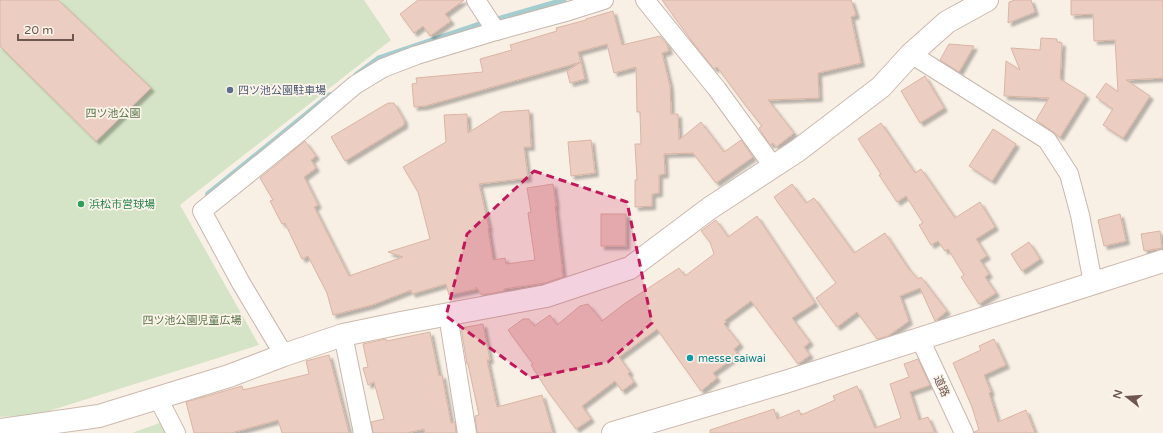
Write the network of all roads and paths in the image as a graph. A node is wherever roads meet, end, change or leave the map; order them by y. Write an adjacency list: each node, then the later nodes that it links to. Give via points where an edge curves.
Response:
1 (476, 0): 5 (street)
2 (604, 0): 5 (street, via 569,11)
3 (645, 0): 7 (street, via 717,89)
4 (987, 0): 6 (street, via 946,22)
5 (491, 24): 13 (street, via 383,68 355,85 202,211)
6 (911, 54): 7 (street, via 881,87 797,151); 9 (street, via 1047,140 1069,174)
7 (773, 166): 10 (street, via 710,208 630,268 546,296)
8 (1163, 261): 9 (street)
9 (1093, 283): 12 (street)
10 (448, 315): 11 (street); 19 (street)
11 (342, 335): 13 (street); 18 (street)
12 (920, 339): 15 (street); 21 (street, 道路)
13 (284, 355): 14 (street, via 229,376)
14 (161, 397): 16 (street, via 99,416); 17 (street, via 162,406)
15 (645, 429): 20 (street)
16 (0, 430)
17 (176, 433)
18 (363, 433)
19 (467, 433)
20 (613, 433)
21 (964, 433)

